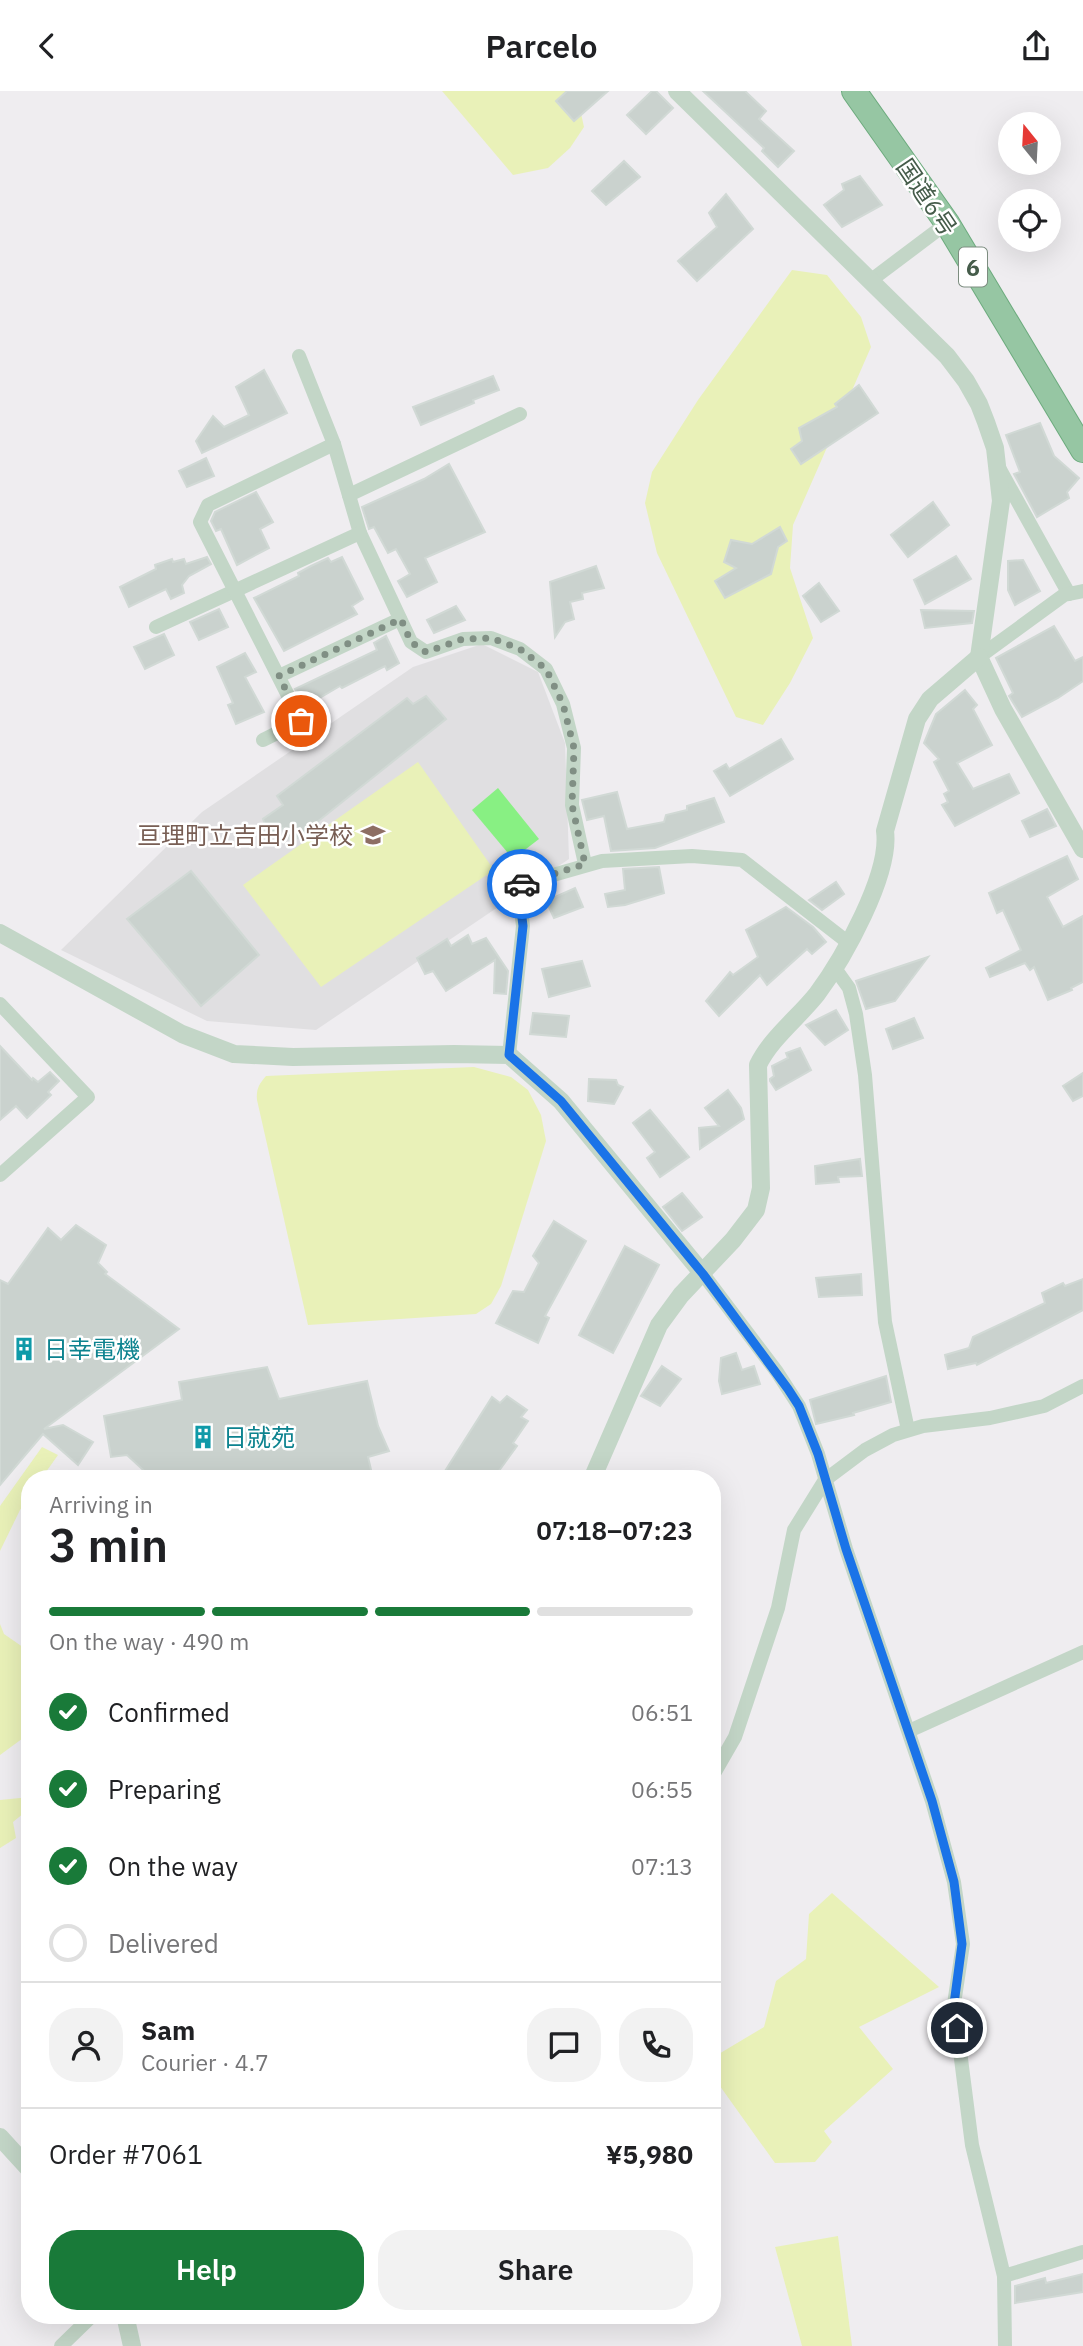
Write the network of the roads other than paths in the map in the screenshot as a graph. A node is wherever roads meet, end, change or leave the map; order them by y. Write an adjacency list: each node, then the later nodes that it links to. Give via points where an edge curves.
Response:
1 (677, 91): 4 (street)
2 (854, 91): 3 (highway, 国道6号 / 6)
3 (947, 223): 4 (street); 8 (highway, 国道6号 / 6)
4 (870, 281): 9 (street, via 947,356 966,381 986,422)
5 (299, 356): 7 (street)
6 (520, 414): 10 (street)
7 (334, 445): 10 (street); 12 (street, via 208,505 200,522)
8 (1083, 450)
9 (997, 463): 13 (street); 16 (street, via 1001,501)
10 (349, 495): 11 (street)
11 (360, 533): 12 (street); 14 (street)
12 (236, 590): 15 (street); 17 (street)
13 (1076, 592): 16 (street, via 1064,595)
14 (401, 619): 17 (street); 20 (street, via 411,642 426,652 463,639 491,638 520,649 546,669 563,704 574,748 572,805)
15 (156, 627)
16 (979, 657): 19 (street, via 1003,709); 22 (street, via 930,699 917,719 886,831 887,844)
17 (279, 676): 18 (street, via 301,721)
18 (263, 740)
19 (1083, 849)
20 (585, 864): 22 (street, via 692,856 742,860); 25 (street, via 518,885 523,926)
21 (0, 934): 25 (street, via 182,1034 234,1054)
22 (850, 944): 23 (street)
23 (834, 967): 27 (street, via 758,1065 761,1188 756,1210); 29 (street, via 849,988 856,1014 885,1322)
24 (0, 1004): 26 (street, via 88,1097)
25 (509, 1055): 27 (street, via 561,1101)
26 (0, 1175)
27 (703, 1274): 30 (street, via 659,1325); 31 (street, via 799,1406)
28 (1083, 1386): 29 (street, via 1044,1406)
29 (908, 1430): 31 (street, via 865,1450)
30 (597, 1470)
31 (825, 1481): 33 (street); 34 (street, via 793,1530 773,1621 734,1737)
32 (1083, 1652): 33 (street)
33 (909, 1731): 38 (street, via 954,1882 962,1944 954,2004 972,2144)
34 (721, 1761)
35 (0, 2137): 36 (street)
36 (21, 2160)
37 (1083, 2252): 38 (street)
38 (1004, 2276): 43 (street)
39 (84, 2324): 41 (street)
40 (127, 2324): 42 (street)
41 (61, 2346)
42 (132, 2346)
43 (1005, 2346)

